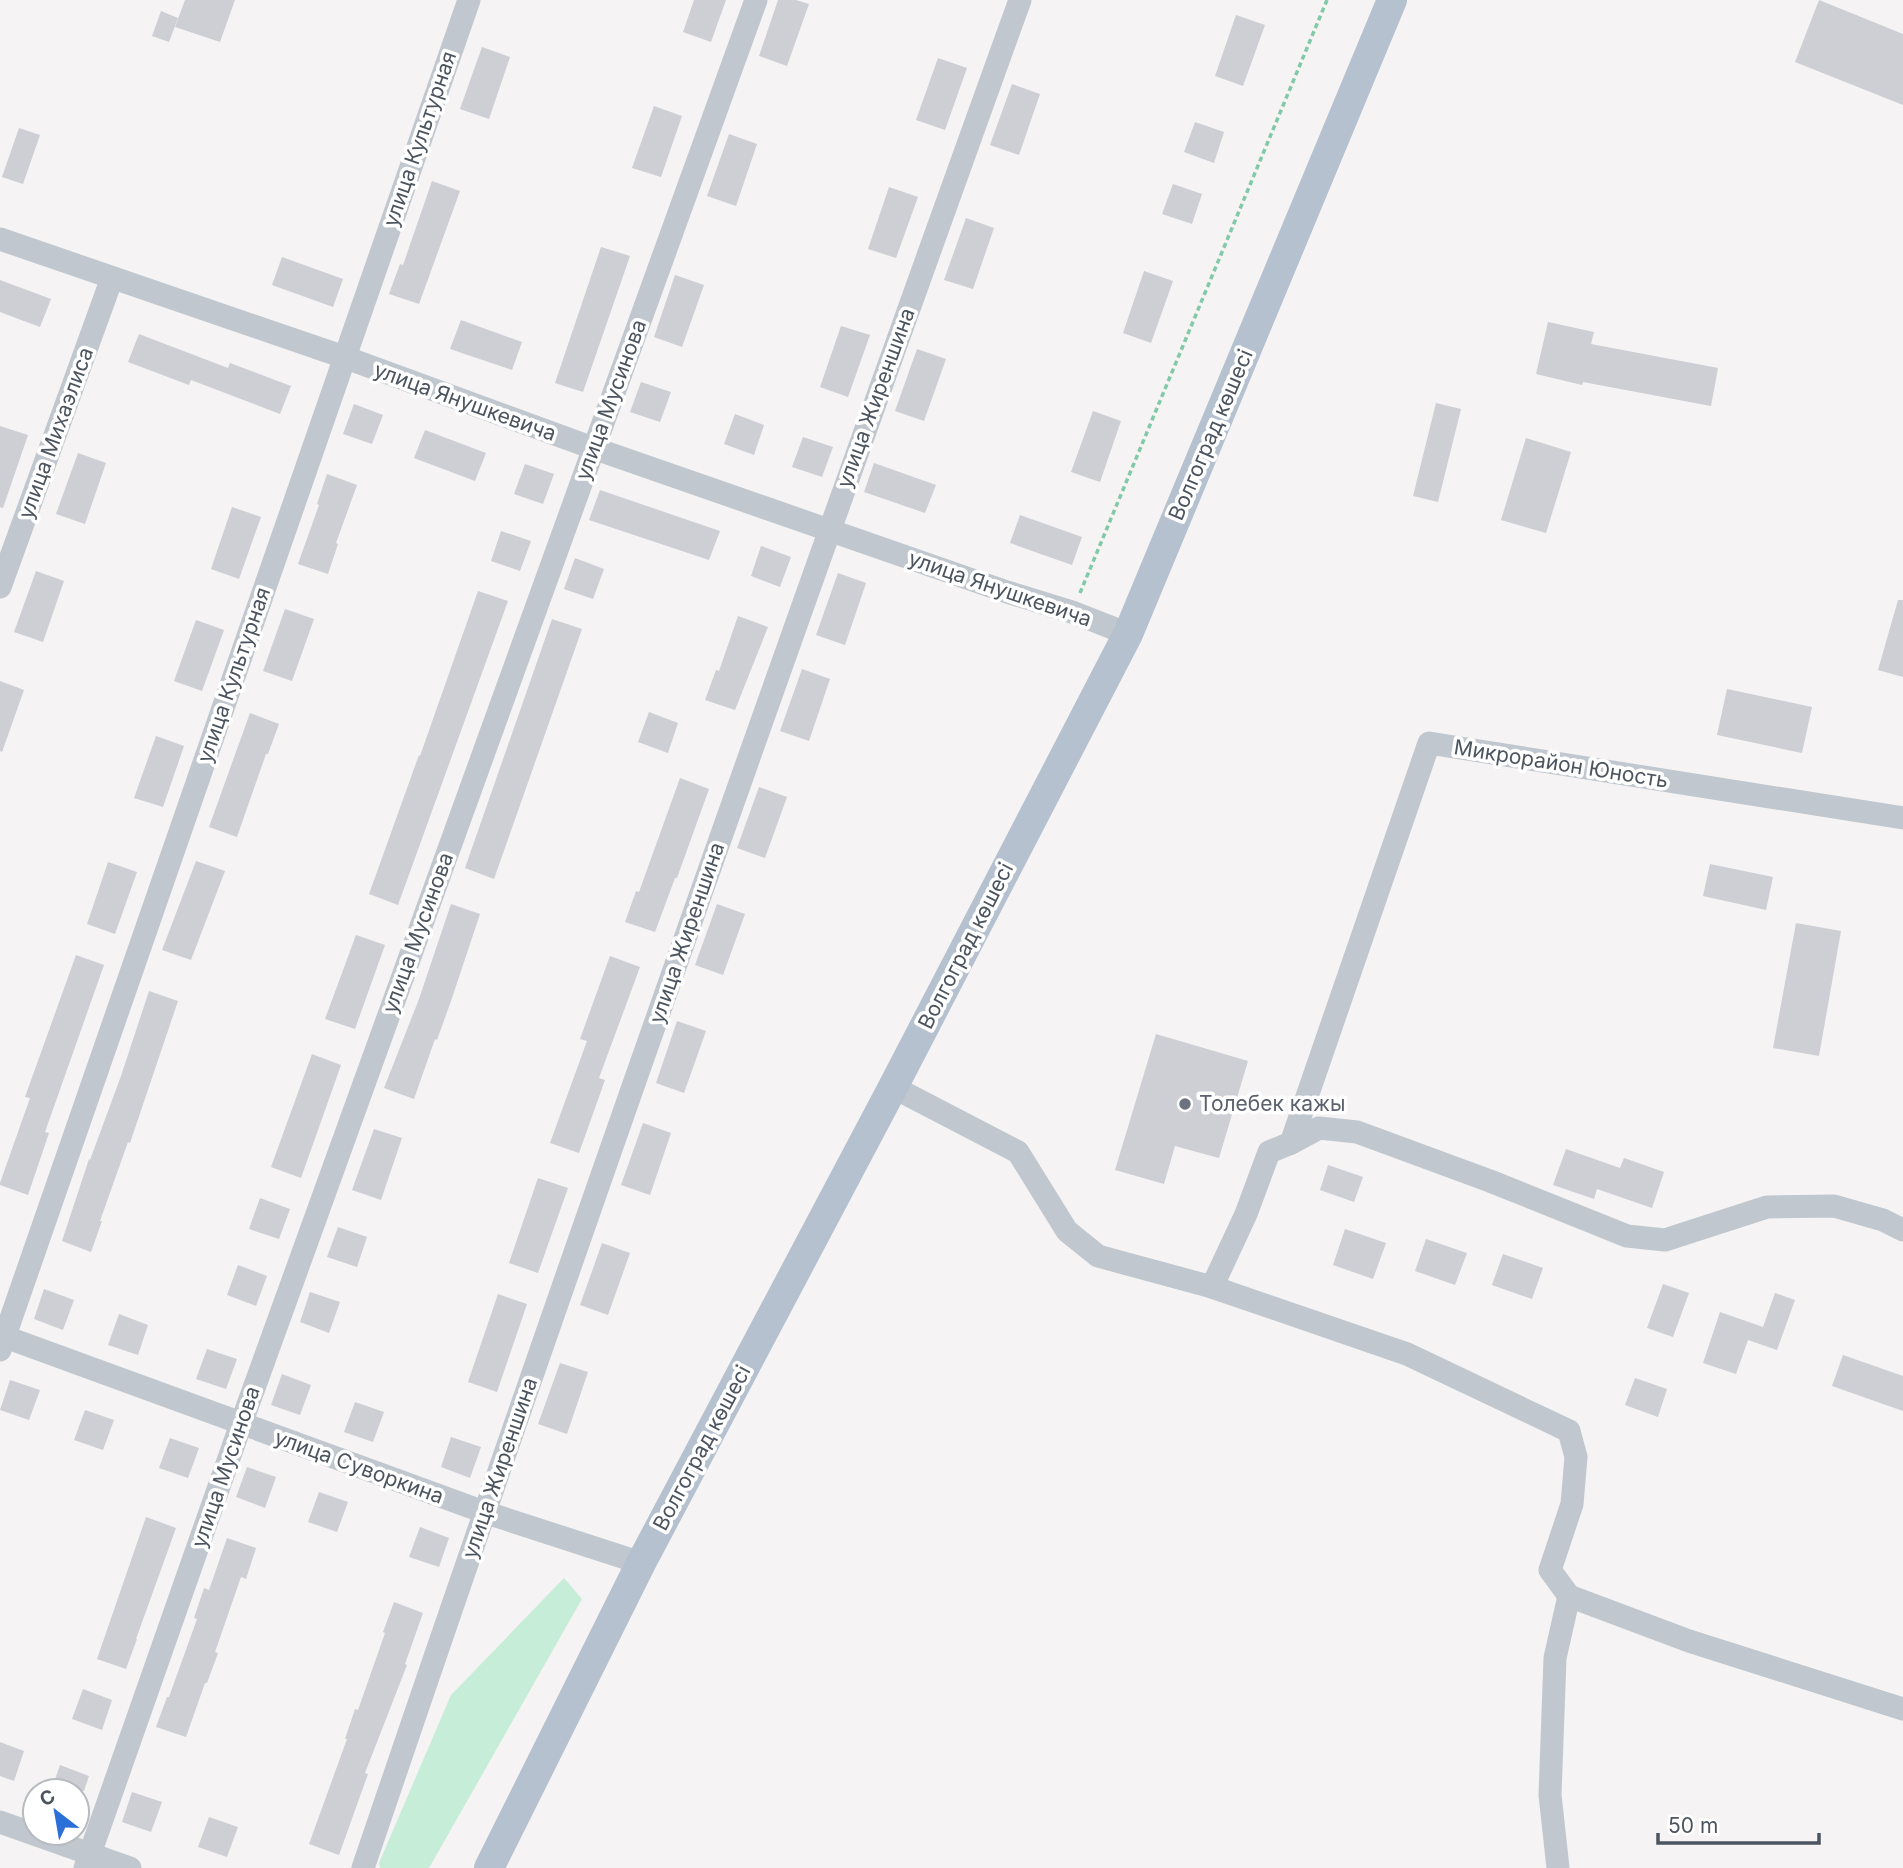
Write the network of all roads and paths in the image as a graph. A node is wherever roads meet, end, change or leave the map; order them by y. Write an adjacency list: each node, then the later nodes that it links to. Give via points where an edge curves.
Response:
1 (469, 0): 8 (street, улица Культурная)
2 (756, 0): 9 (street, улица Мусинова)
3 (1020, 0): 10 (street, улица Жиреншина)
4 (1327, 0): 12 (path)
5 (1392, 0): 13 (main road, Волгоград көшесі)
6 (0, 239): 7 (street, улица Янушкевича)
7 (112, 278): 8 (street, улица Янушкевича); 11 (street, улица Михаэлиса)
8 (344, 358): 9 (street, улица Янушкевича); 19 (street, улица Культурная)
9 (593, 448): 10 (street, улица Янушкевича); 20 (street, улица Мусинова)
10 (829, 530): 12 (street, улица Янушкевича); 21 (street, улица Жиреншина)
11 (0, 587)
12 (1072, 612): 13 (street, улица Янушкевича)
13 (1128, 634): 15 (main road, Волгоград көшесі)
14 (1903, 818): 16 (street, Микрорайон Юность, via 1429,743)
15 (893, 1087): 18 (street, via 1018,1152 1067,1231 1098,1256); 22 (main road, Волгоград көшесі)
16 (1291, 1143): 17 (street, via 1319,1128 1357,1132 1627,1236 1665,1240 1767,1207 1834,1206); 18 (street, via 1269,1152)
17 (1903, 1230)
18 (1212, 1287): 23 (street, via 1407,1354 1569,1431 1576,1457 1572,1504 1550,1570)
19 (2, 1340): 20 (street, улица Суворкина)
20 (241, 1424): 21 (street, улица Суворкина); 26 (street, улица Мусинова)
21 (484, 1512): 22 (street, улица Суворкина); 28 (street, улица Жиреншина)
22 (641, 1563): 29 (main road, Волгоград көшесі)
23 (1569, 1596): 24 (street, via 1689,1642); 30 (street, via 1555,1658 1550,1795)
24 (1903, 1709)
25 (0, 1822): 26 (street)
26 (87, 1861): 27 (street)
27 (130, 1868)
28 (363, 1868)
29 (489, 1868)
30 (1558, 1868)

